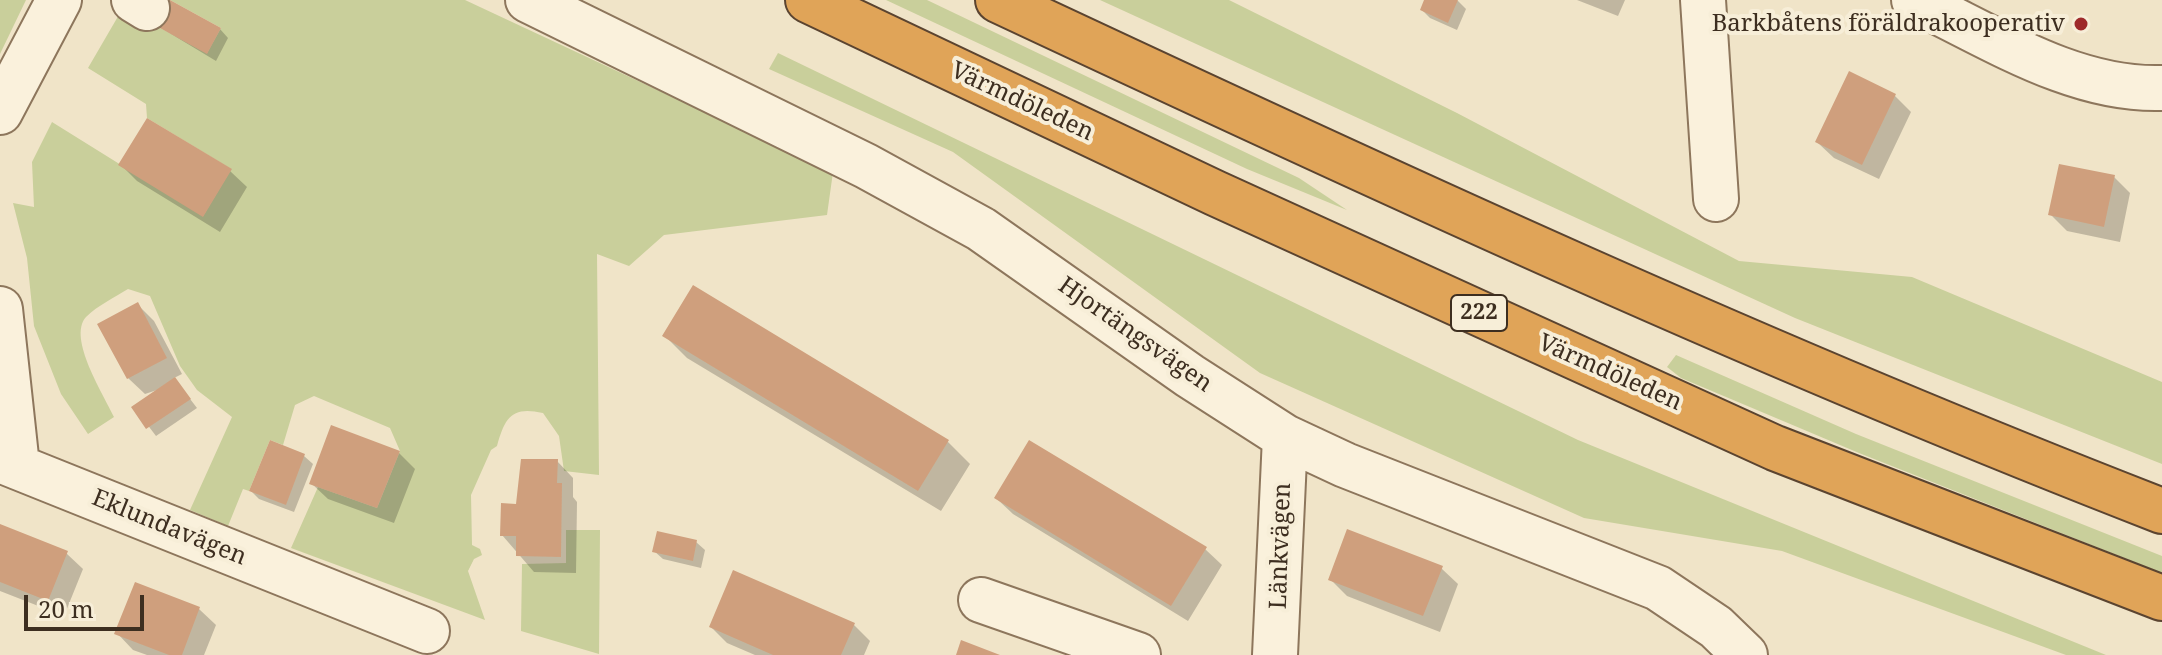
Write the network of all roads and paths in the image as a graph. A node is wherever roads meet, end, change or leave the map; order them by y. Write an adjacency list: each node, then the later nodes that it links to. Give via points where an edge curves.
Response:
1 (59, 0): 8 (street)
2 (528, 0): 11 (street, Hjortängsvägen, via 956,214)
3 (808, 0): 14 (highway, Värmdöleden / 222, via 1215,193 1775,448)
4 (998, 0): 13 (highway, via 1653,300)
5 (1703, 0): 9 (street)
6 (1914, 0): 7 (street, via 2073,75 2129,89)
7 (2162, 88)
8 (0, 112)
9 (1716, 199)
10 (0, 309): 12 (street)
11 (1285, 437): 18 (street, Länkvägen); 19 (street, Hjortängsvägen, via 1658,588 1716,627)
12 (9, 463): 16 (street, Eklundavägen)
13 (2162, 511)
14 (2162, 598)
15 (981, 600): 17 (street)
16 (427, 631)
17 (1138, 655)
18 (1275, 655)
19 (1745, 655)

